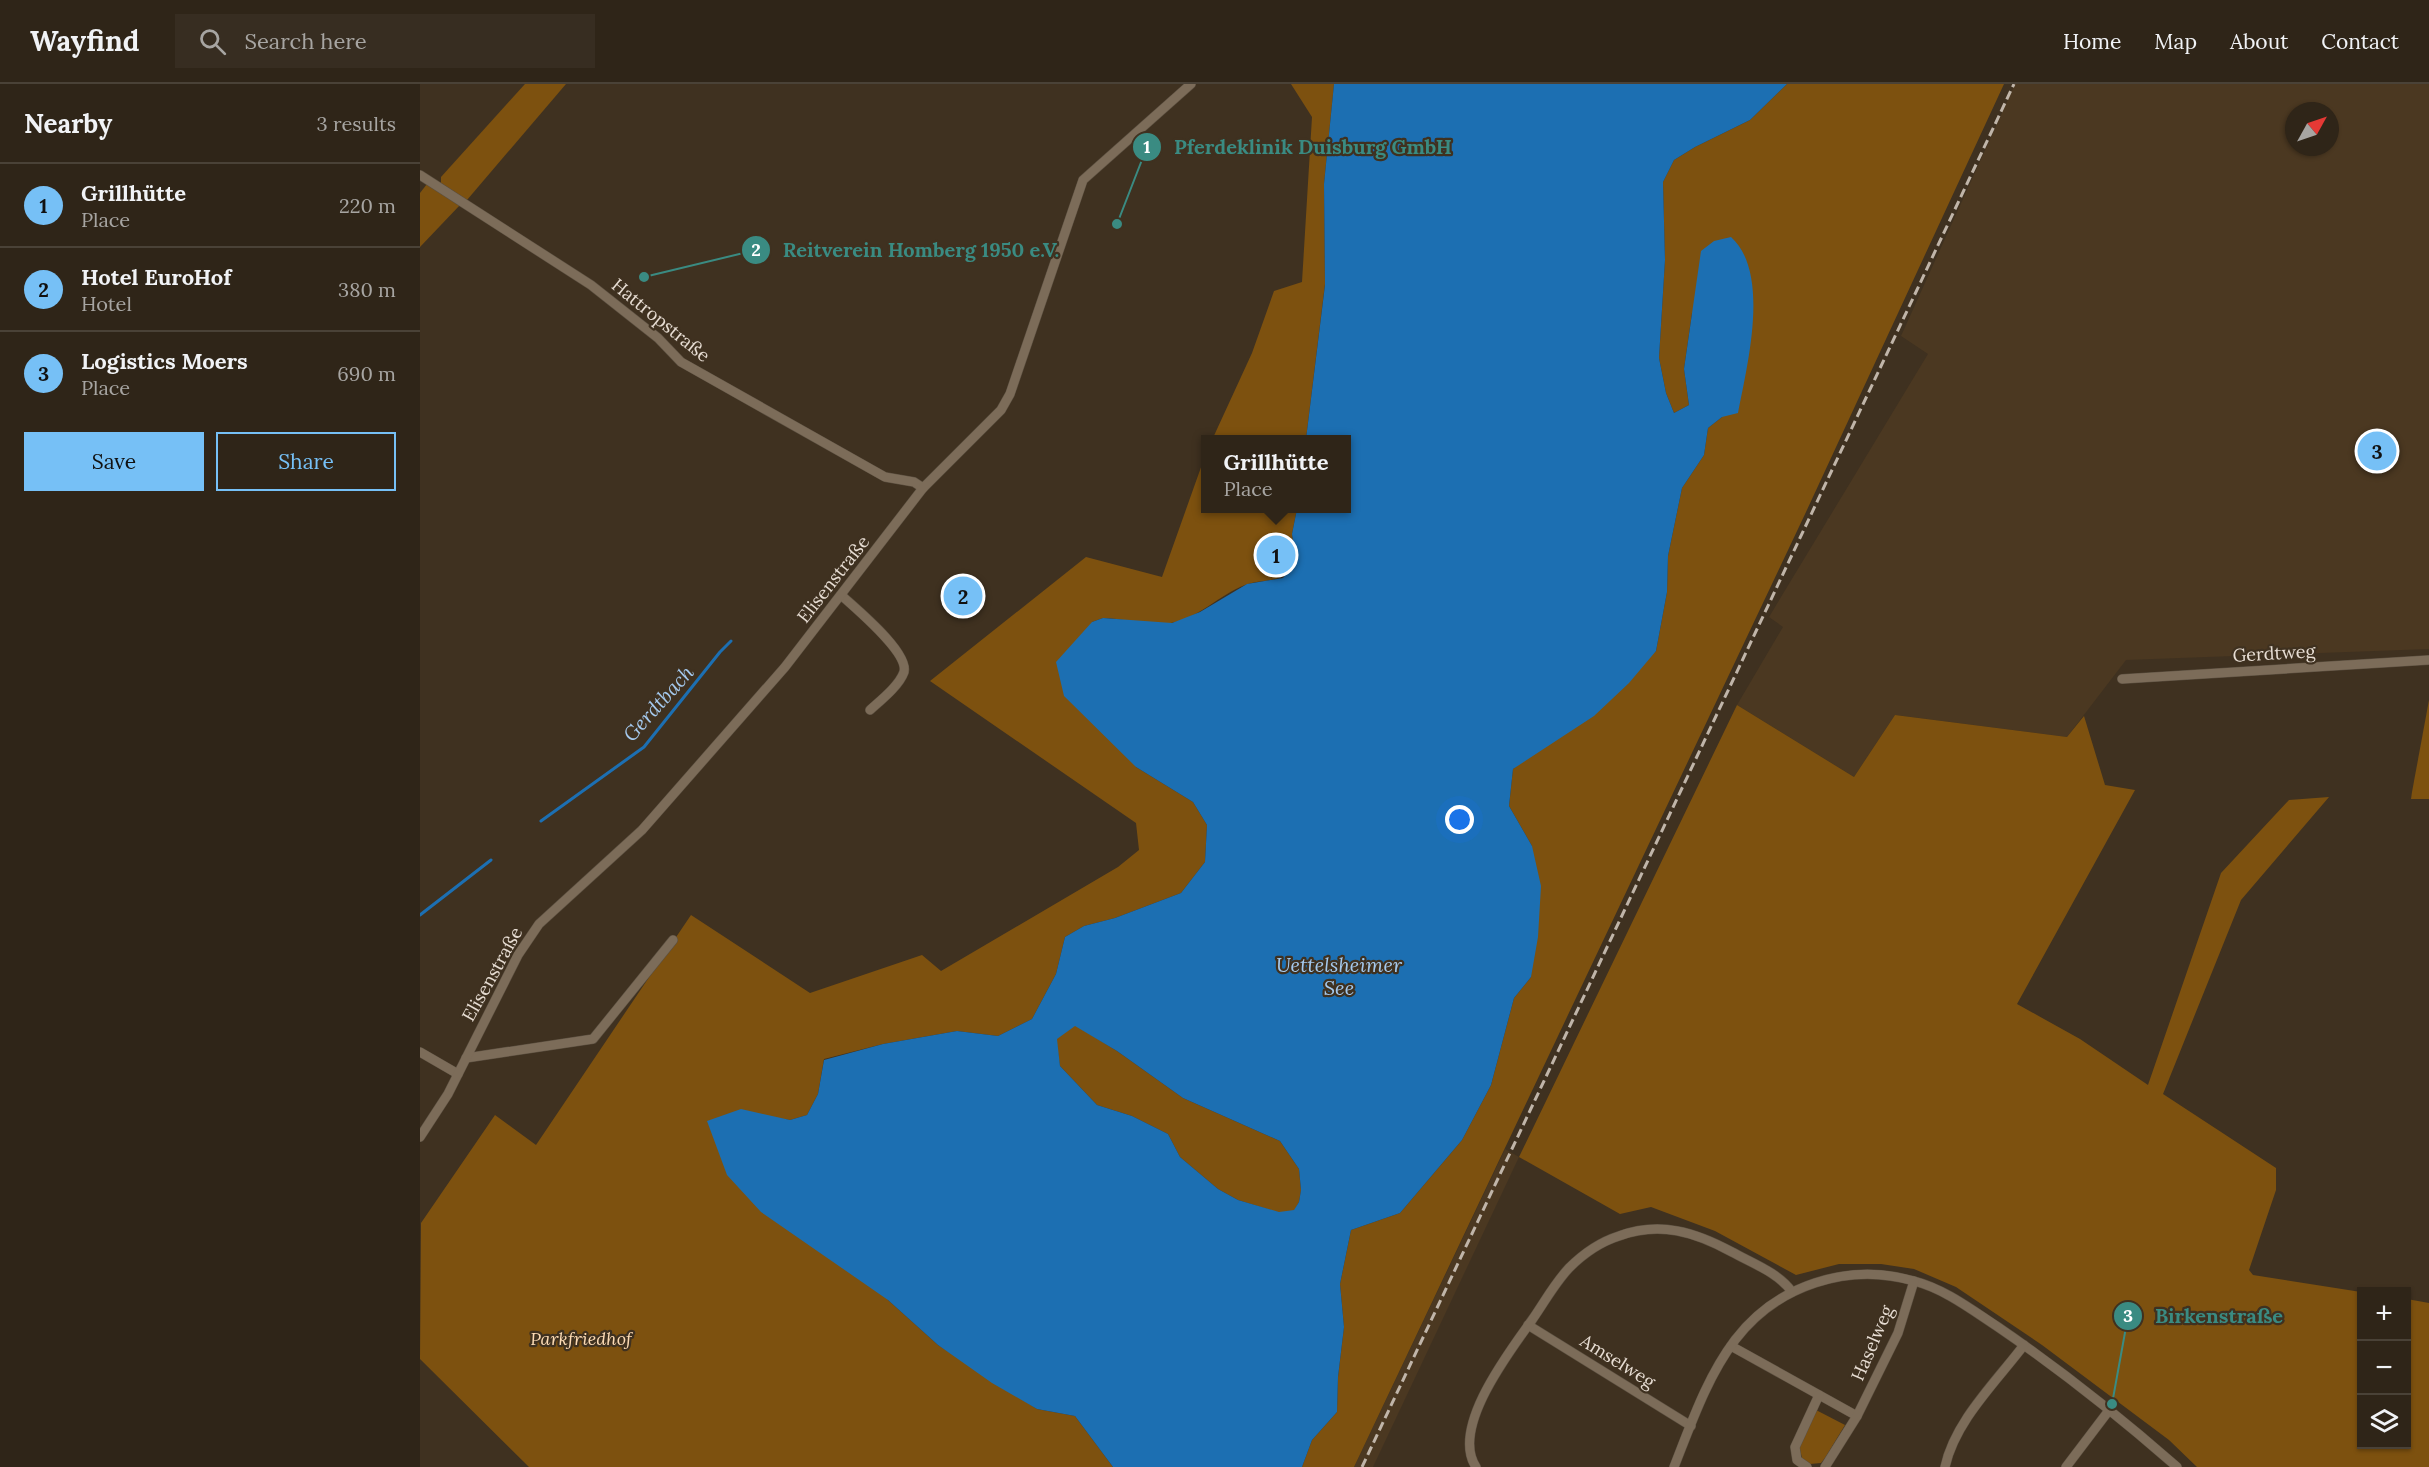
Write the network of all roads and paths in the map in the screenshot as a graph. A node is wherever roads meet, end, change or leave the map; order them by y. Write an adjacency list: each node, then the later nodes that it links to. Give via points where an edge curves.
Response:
1 (1191, 84): 3 (street, Elisenstraße, via 1083,180 1006,402)
2 (420, 175): 3 (street, Hattropstraße, via 591,285 694,371 885,477 914,482)
3 (923, 488): 4 (street, Elisenstraße)
4 (841, 595): 7 (street, via 894,646 903,661 901,677); 10 (street, Elisenstraße, via 785,667 642,830 539,924 518,956)
5 (2429, 660): 6 (street, Gerdtweg)
6 (2122, 679)
7 (870, 710)
8 (673, 940): 10 (street, via 593,1039)
9 (420, 1052): 11 (street)
10 (466, 1058): 11 (street, Elisenstraße)
11 (458, 1074): 12 (street, Elisenstraße)
12 (420, 1137)
13 (1914, 1281): 14 (street, via 1875,1275 1839,1276); 16 (street, via 1952,1298); 20 (street, Haselweg, via 1898,1333)
14 (1792, 1292): 15 (street, via 1785,1282 1706,1238 1677,1229 1643,1230 1613,1238 1587,1253 1552,1290); 17 (street, via 1748,1325)
15 (1528, 1325): 21 (street, Amselweg); 22 (street, via 1497,1371 1474,1419 1470,1448)
16 (2025, 1345): 19 (street); 26 (street, via 1963,1425)
17 (1731, 1346): 18 (street); 21 (street)
18 (1819, 1395): 20 (street); 24 (street, via 1794,1447 1797,1460)
19 (2110, 1409): 27 (street); 28 (street)
20 (1857, 1416): 25 (street, Haselweg)
21 (1691, 1425): 23 (street)
22 (1476, 1467)
23 (1674, 1467)
24 (1807, 1467)
25 (1825, 1467)
26 (1945, 1467)
27 (2066, 1467)
28 (2177, 1467)

